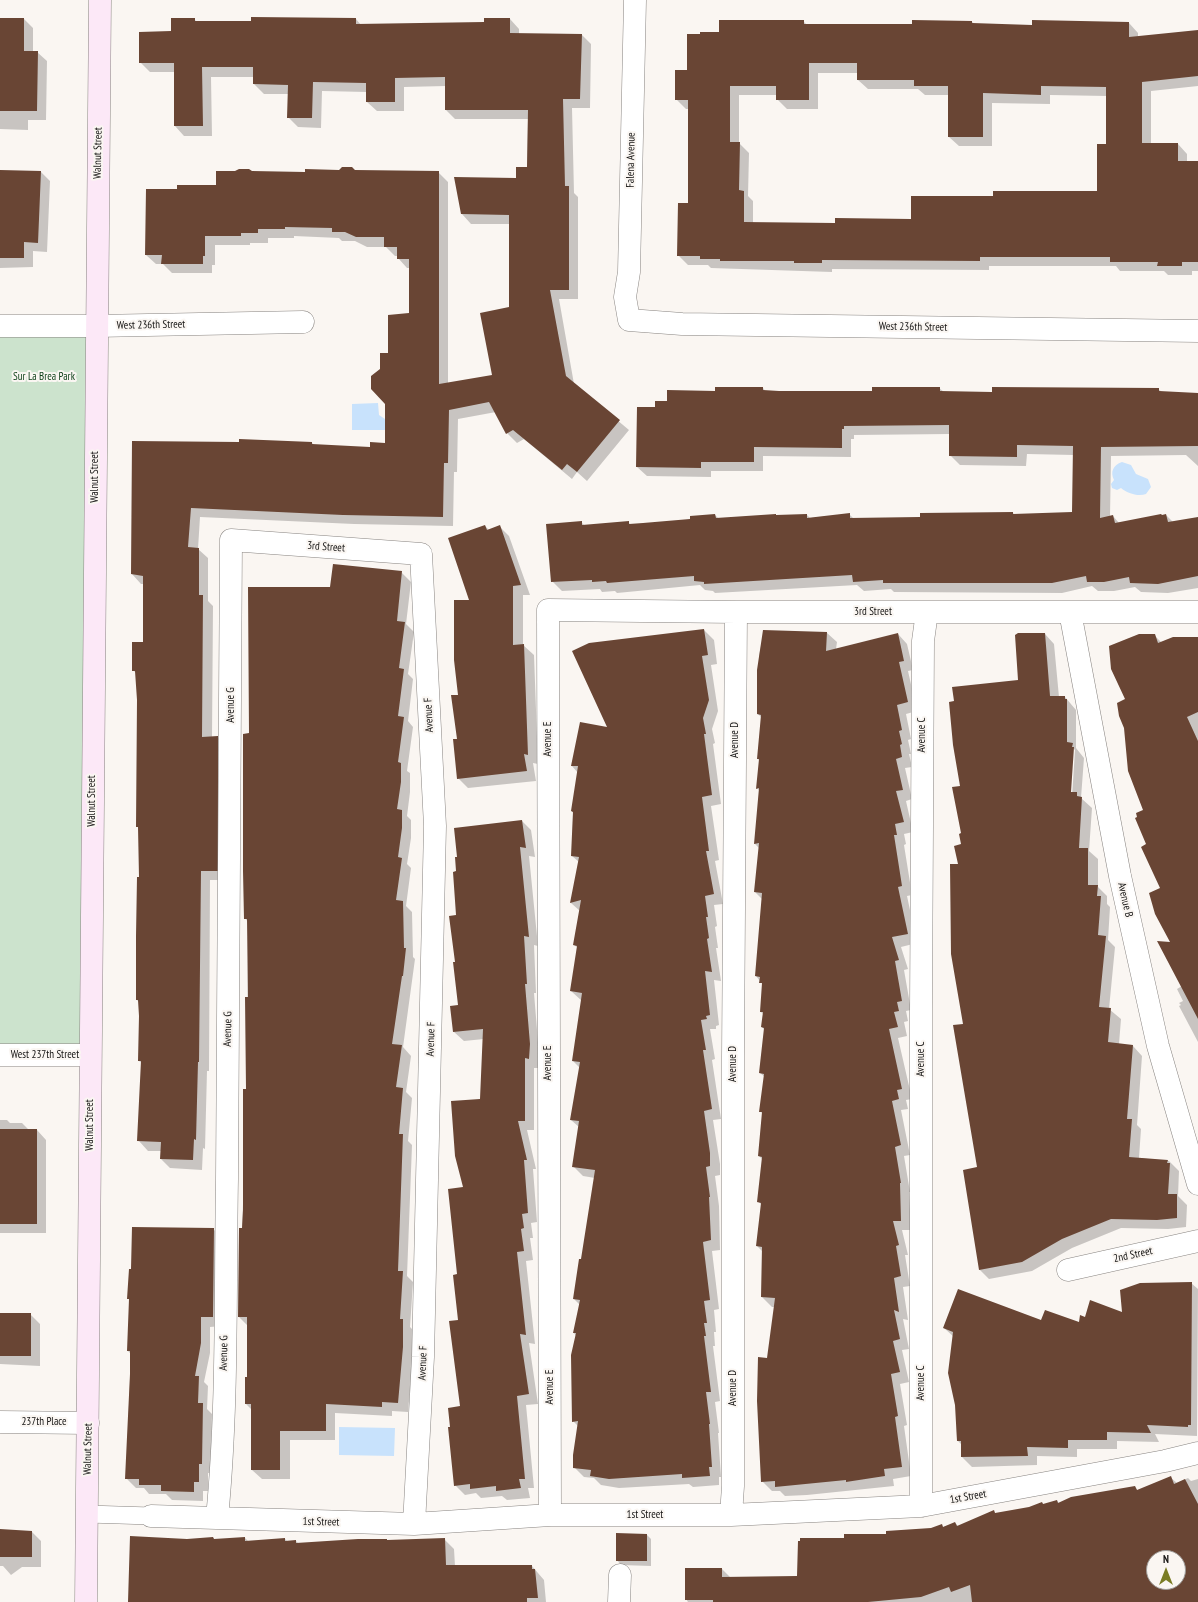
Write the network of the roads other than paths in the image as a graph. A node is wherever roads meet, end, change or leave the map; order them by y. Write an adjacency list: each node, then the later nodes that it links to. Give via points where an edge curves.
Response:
1 (100, 0): 6 (street, Walnut Street)
2 (635, 0): 3 (street, Falena Avenue, via 629,272 625,297)
3 (628, 320): 7 (street, West 236th Street, via 682,324)
4 (303, 322): 6 (street, West 236th Street)
5 (0, 326): 6 (street, West 236th Street)
6 (96, 326): 16 (street, Walnut Street)
7 (1198, 331)
8 (231, 540): 9 (street, 3rd Street); 28 (street, Avenue G, via 226,1191 222,1466)
9 (421, 554): 29 (street, Avenue F, via 435,826 423,1357)
10 (548, 610): 11 (street, 3rd Street); 25 (street, Avenue E)
11 (736, 612): 12 (street, 3rd Street); 26 (street, Avenue D)
12 (927, 612): 13 (street, 3rd Street); 23 (street, Avenue C, via 923,641)
13 (1070, 612): 14 (street, 3rd Street); 17 (street, Avenue B, via 1120,876 1154,1031)
14 (1198, 612)
15 (0, 1056): 16 (street, West 237th Street)
16 (90, 1056): 21 (street, Walnut Street)
17 (1198, 1184)
18 (1198, 1241): 19 (street, 2nd Street)
19 (1068, 1270)
20 (0, 1422): 21 (street, 237th Place)
21 (88, 1422): 24 (street, Walnut Street)
22 (1198, 1453): 23 (street, 1st Street)
23 (921, 1506): 26 (street, 1st Street)
24 (87, 1514): 27 (lane, 1st Street); 31 (street, Walnut Street)
25 (550, 1515): 26 (street, 1st Street); 29 (street, 1st Street)
26 (731, 1515)
27 (151, 1516): 28 (street, 1st Street)
28 (217, 1518): 29 (street, 1st Street)
29 (414, 1524)
30 (620, 1574): 32 (street)
31 (86, 1602)
32 (619, 1602)

